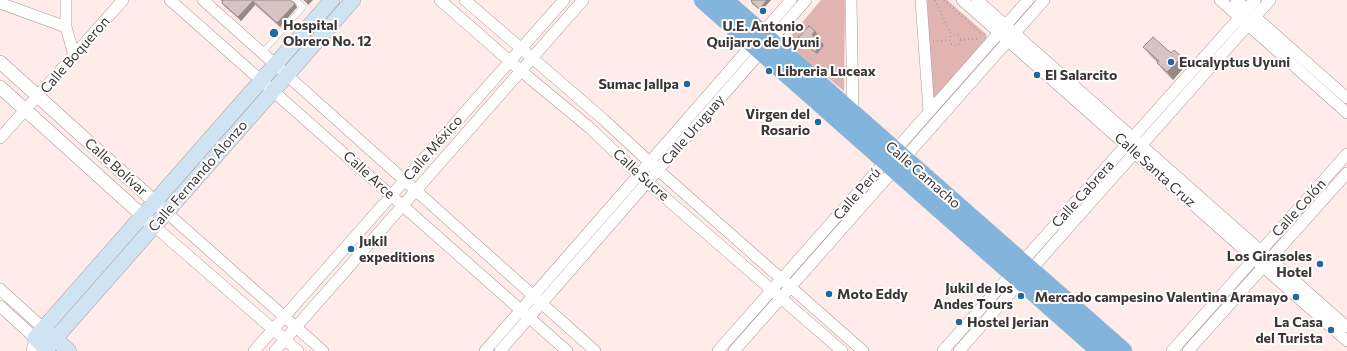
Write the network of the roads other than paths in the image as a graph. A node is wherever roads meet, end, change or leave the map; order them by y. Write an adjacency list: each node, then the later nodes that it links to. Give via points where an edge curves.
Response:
1 (66, 0): 29 (street)
2 (123, 0): 35 (street, Calle Boqueron)
3 (170, 0): 42 (street, Calle Arce)
4 (203, 0): 34 (street, Calle Arce)
5 (296, 0): 34 (lane, via 303,7)
6 (332, 0): 39 (main road, Calle Fernando Alonzo)
7 (353, 0): 41 (main road, Calle Fernando Alonzo)
8 (440, 0): 37 (street, Calle Sucre)
9 (465, 0): 33 (street, Calle Sucre)
10 (564, 0): 33 (street, Calle México)
11 (583, 0): 36 (street, Calle México)
12 (703, 0): 32 (highway, Calle Camacho)
13 (724, 0): 32 (highway, Calle Camacho)
14 (792, 0): 32 (street, Calle Uruguay)
15 (806, 0): 32 (street, Calle Uruguay)
16 (851, 0): 50 (street)
17 (921, 0): 48 (street)
18 (962, 0): 30 (street, Calle Santa Cruz)
19 (977, 0): 30 (street, Calle Santa Cruz)
20 (1028, 0): 30 (street, Calle Perú)
21 (1044, 0): 31 (street, Calle Perú)
22 (1220, 0): 27 (street)
23 (1236, 0): 27 (street)
24 (1254, 0): 27 (street, Calle Cabrera)
25 (1270, 0): 28 (street, Calle Cabrera)
26 (0, 3): 29 (street)
27 (1243, 13): 28 (street); 52 (street, Calle Cabrera)
28 (1252, 22): 46 (street); 49 (street); 53 (street, Calle Cabrera)
29 (66, 27): 35 (street)
30 (1002, 29): 31 (street, Calle Santa Cruz); 48 (street, Calle Perú)
31 (1011, 37): 52 (street, Calle Santa Cruz); 55 (street, Calle Perú)
32 (762, 43): 50 (highway, Calle Camacho); 55 (highway, Calle Camacho); 56 (street, Calle Uruguay)
33 (521, 49): 36 (street, Calle Sucre); 37 (street, Calle México)
34 (262, 53): 39 (street, Calle Arce)
35 (74, 55): 45 (street, Calle Boqueron)
36 (532, 59): 40 (street, Calle México); 56 (street, Calle Sucre, via 603,119)
37 (510, 61): 40 (street, Calle Sucre); 59 (street, Calle México)
38 (0, 62): 45 (street, Calle Bolívar)
39 (275, 65): 41 (street, Calle Arce); 42 (main road, Calle Fernando Alonzo)
40 (521, 71): 58 (street, Calle Sucre, via 590,128); 60 (street, Calle México)
41 (287, 75): 44 (main road, Calle Fernando Alonzo); 59 (street, Calle Arce)
42 (261, 80): 44 (street, Calle Arce); 62 (main road, Calle Fernando Alonzo)
43 (0, 87): 47 (street, Calle Bolívar)
44 (273, 91): 61 (street, Calle Arce); 64 (main road, Calle Fernando Alonzo)
45 (38, 96): 47 (street, Calle Boqueron); 62 (street, Calle Bolívar)
46 (1347, 98)
47 (26, 109): 51 (street, Calle Boqueron); 65 (street, Calle Bolívar)
48 (929, 112): 55 (street, Calle Perú)
49 (1347, 112)
50 (853, 113): 55 (highway, Calle Camacho)
51 (0, 138)
52 (1130, 141): 53 (street, Calle Santa Cruz); 69 (street, Calle Cabrera)
53 (1138, 149): 67 (street, Calle Santa Cruz); 69 (street, Calle Cabrera)
54 (1347, 154): 67 (street, Calle Colón)
55 (895, 160): 69 (highway, Calle Camacho); 70 (street, Calle Perú); 71 (street, Calle Perú)
56 (653, 167): 58 (street, Calle Uruguay); 70 (street, Calle Sucre)
57 (1347, 173): 68 (street, Calle Colón)
58 (643, 178): 73 (street, Calle Sucre); 74 (street, Calle Uruguay)
59 (405, 180): 60 (street, Calle Arce); 61 (street, Calle México)
60 (416, 190): 63 (street, Calle México); 74 (street, Calle Arce)
61 (391, 196): 63 (street, Calle Arce); 78 (street, Calle México)
62 (154, 202): 64 (street, Calle Bolívar); 65 (main road, Calle Fernando Alonzo)
63 (403, 205): 77 (street, Calle Arce); 79 (street, Calle México)
64 (166, 212): 66 (main road, Calle Fernando Alonzo); 78 (street, Calle Bolívar)
65 (142, 215): 66 (street, Calle Bolívar); 84 (main road, Calle Fernando Alonzo)
66 (154, 226): 81 (street, Calle Bolívar); 84 (main road, Calle Fernando Alonzo)
67 (1258, 255): 68 (street, Calle Santa Cruz); 102 (street, Calle Colón)
68 (1267, 263): 80 (street, Calle Santa Cruz); 83 (street, Calle Santa Cruz); 103 (street, Calle Colón)
69 (1022, 271): 98 (street, Calle Cabrera); 99 (street, Calle Cabrera); 100 (highway, Calle Camacho); 101 (highway, Calle Camacho)
70 (781, 280): 71 (street, Calle Sucre); 73 (street, Calle Perú)
71 (790, 288): 75 (street, Calle Perú); 97 (street, Calle Sucre)
72 (0, 289): 84 (street)
73 (771, 291): 75 (street, Calle Sucre); 94 (street, Calle Perú)
74 (538, 299): 77 (street, Calle Uruguay); 93 (street, Calle Arce)
75 (780, 299): 95 (street, Calle Perú); 96 (street, Calle Sucre)
76 (0, 306): 84 (street)
77 (525, 314): 90 (street, Calle Uruguay); 91 (street, Calle Uruguay); 92 (street, Calle Arce)
78 (284, 317): 79 (street, Calle Bolívar); 81 (street, Calle México)
79 (296, 327): 82 (street, Calle México); 89 (street, Calle Bolívar)
80 (1347, 327)
81 (273, 330): 82 (street, Calle Bolívar); 86 (street, Calle México)
82 (285, 340): 87 (street, Calle México); 88 (street, Calle Bolívar)
83 (1347, 341)
84 (43, 344): 85 (main road)
85 (69, 351)
86 (254, 351)
87 (275, 351)
88 (298, 351)
89 (323, 351)
90 (486, 351)
91 (500, 351)
92 (567, 351)
93 (595, 351)
94 (718, 351)
95 (734, 351)
96 (842, 351)
97 (863, 351)
98 (943, 351)
99 (959, 351)
100 (1100, 351)
101 (1123, 351)
102 (1172, 351)
103 (1188, 351)

